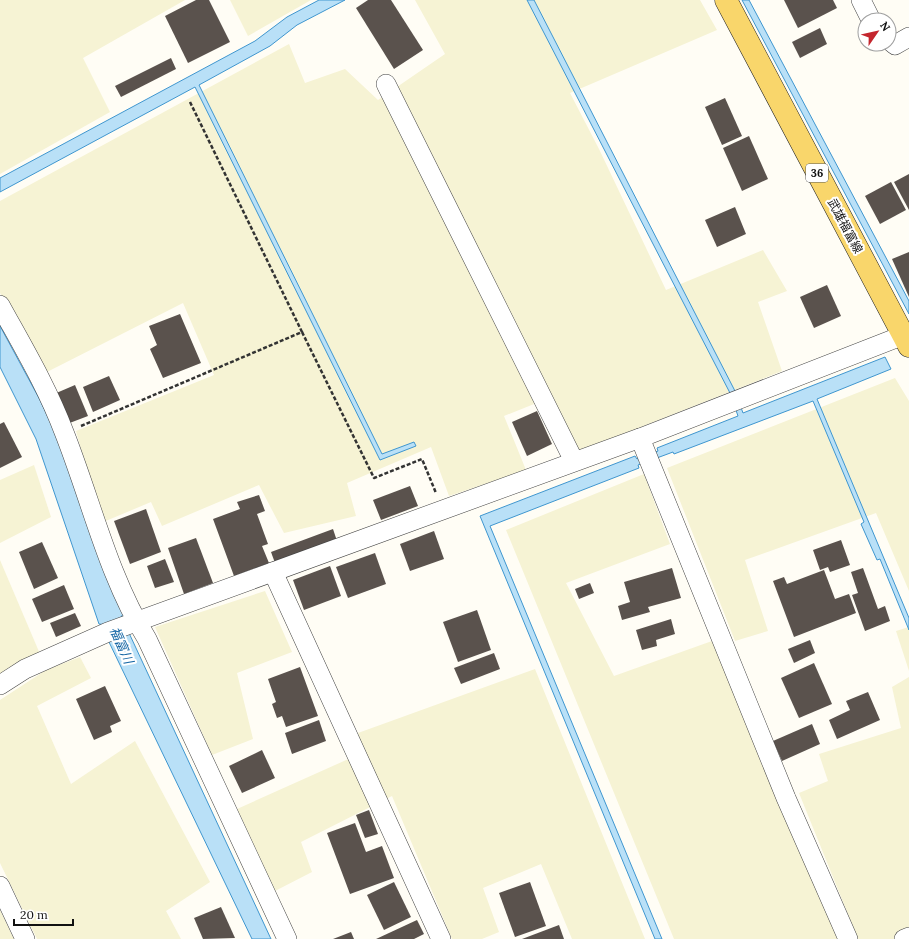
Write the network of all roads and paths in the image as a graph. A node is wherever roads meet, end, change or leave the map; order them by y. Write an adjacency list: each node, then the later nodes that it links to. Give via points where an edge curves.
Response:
1 (726, 0): 10 (main road, 武雄福富線 / 36)
2 (861, 0): 3 (street)
3 (867, 12)
4 (909, 37): 5 (street)
5 (897, 44)
6 (386, 84): 13 (street)
7 (190, 102): 9 (path)
8 (0, 305): 11 (street, via 50,396)
9 (302, 332): 11 (path); 14 (path, via 374,478 422,459)
10 (907, 338): 12 (street, via 735,400)
11 (65, 433): 16 (street)
12 (645, 452): 13 (street); 23 (street, via 786,798)
13 (574, 461): 14 (street)
14 (443, 509): 15 (street)
15 (272, 572): 16 (street); 22 (street)
16 (132, 624): 17 (street, via 24,669); 21 (street, via 150,646)
17 (0, 685)
18 (0, 886): 20 (street)
19 (909, 937): 24 (street)
20 (25, 939)
21 (287, 939)
22 (441, 939)
23 (848, 939)
24 (904, 939)

